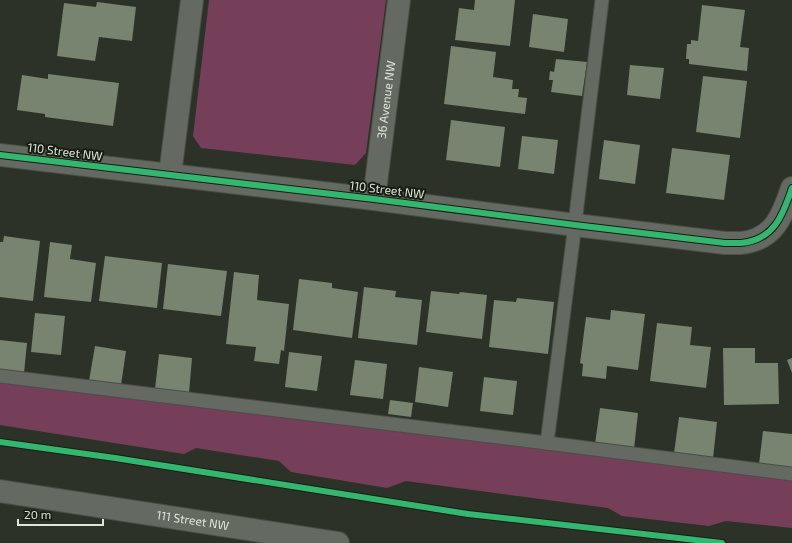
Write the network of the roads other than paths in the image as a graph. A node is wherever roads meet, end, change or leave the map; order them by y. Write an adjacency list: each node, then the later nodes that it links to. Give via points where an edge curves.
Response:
1 (192, 0): 5 (street)
2 (399, 0): 7 (street, 36 Avenue NW)
3 (602, 0): 8 (lane)
4 (0, 155): 5 (street, 110 Street NW)
5 (170, 175): 7 (street, 110 Street NW)
6 (792, 188): 8 (street, 110 Street NW, via 779,220 770,232 742,243)
7 (374, 199): 8 (street, 110 Street NW)
8 (575, 225): 10 (lane)
9 (0, 376): 10 (lane)
10 (547, 442): 11 (lane)
11 (792, 474)
12 (0, 491): 13 (street, 111 Street NW)
13 (338, 543)

